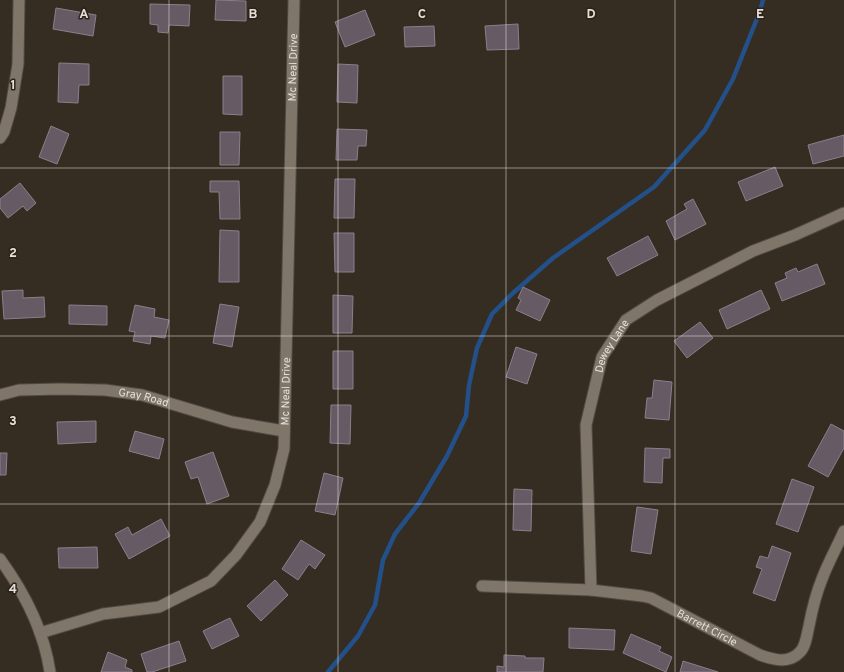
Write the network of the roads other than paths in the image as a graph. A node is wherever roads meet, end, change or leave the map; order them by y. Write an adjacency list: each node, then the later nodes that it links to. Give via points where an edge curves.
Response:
1 (19, 0): 3 (street, via 18,64 11,108)
2 (294, 0): 6 (street, Mc Neal Drive)
3 (0, 138)
4 (844, 213): 10 (street, Dewey Lane, via 753,251 657,300 626,320 602,357 586,425)
5 (0, 395): 6 (street, Gray Road, via 19,390 105,390 142,395 232,422)
6 (284, 431): 11 (street, Mc Neal Drive, via 284,448 275,485 260,522 236,555 211,581 158,607 103,614)
7 (844, 531): 10 (street, Barrett Circle, via 821,579 805,644 794,658 772,659 760,655 651,598)
8 (0, 559): 11 (street, via 28,606)
9 (482, 586): 10 (street, Barrett Circle)
10 (591, 590)
11 (40, 633): 12 (street)
12 (50, 672)

